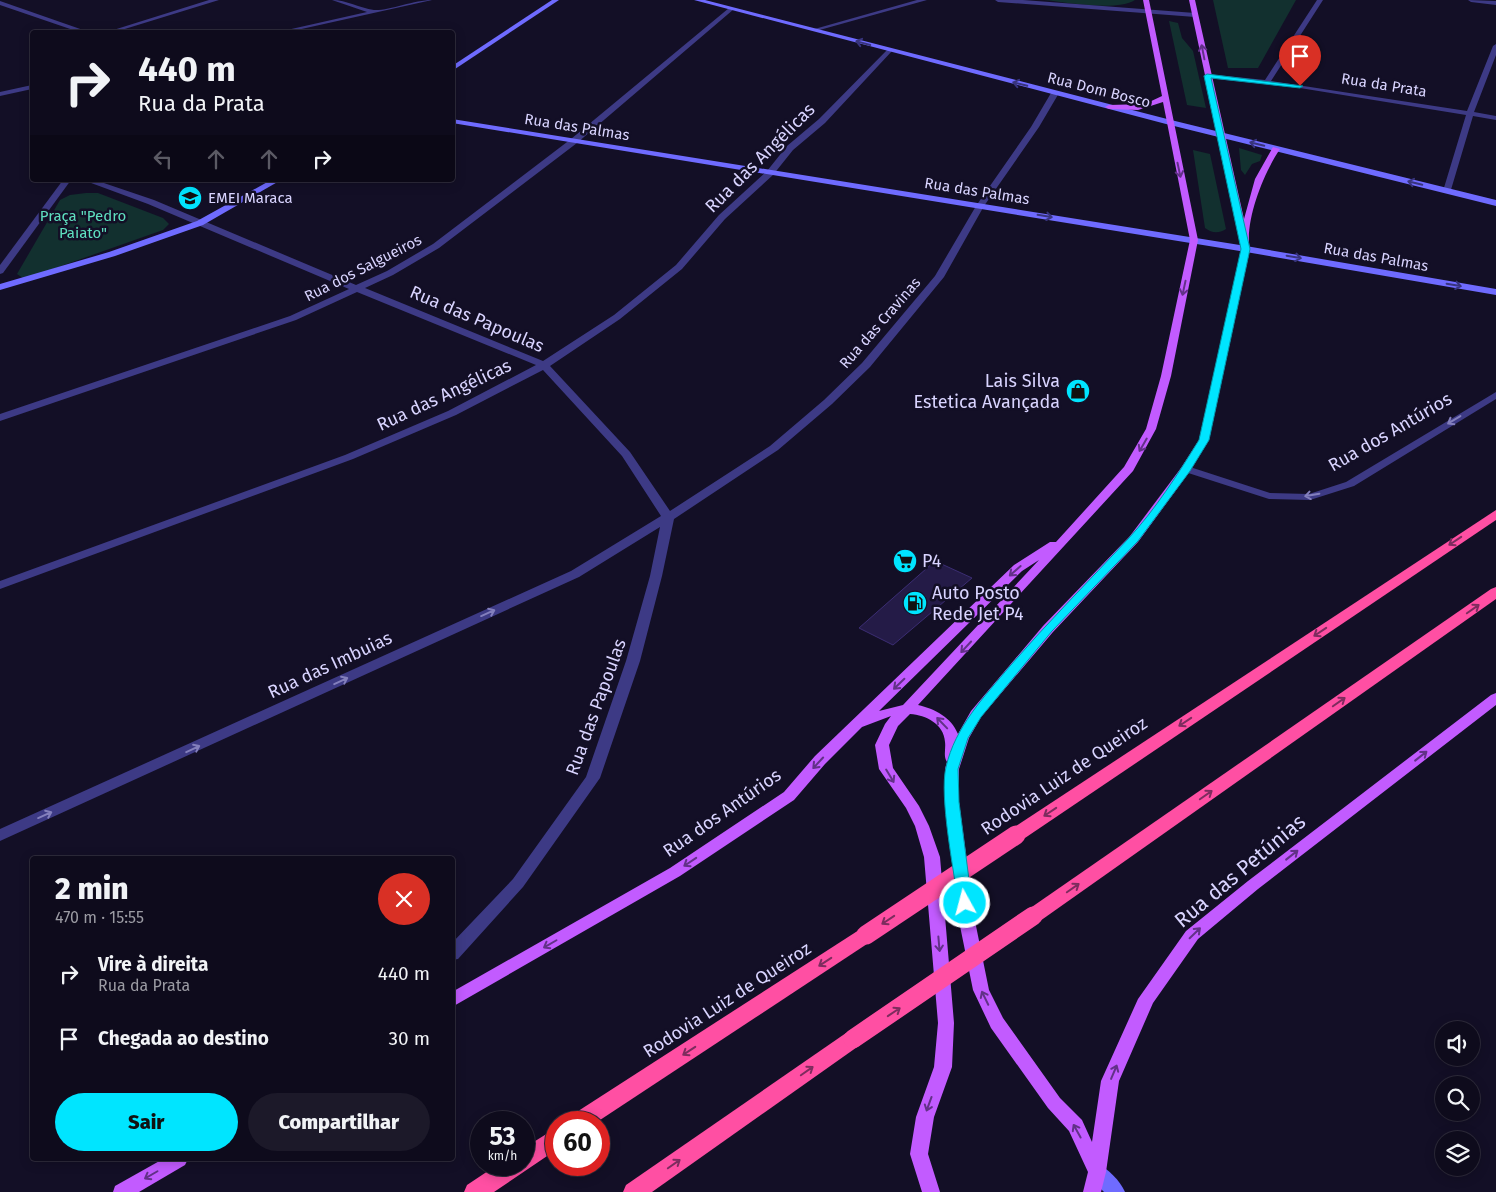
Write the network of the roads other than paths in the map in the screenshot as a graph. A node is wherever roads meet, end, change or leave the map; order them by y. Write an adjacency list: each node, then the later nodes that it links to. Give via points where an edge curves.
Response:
1 (216, 0): 19 (street)
2 (335, 0): 16 (street)
3 (429, 0): 16 (street)
4 (556, 0): 24 (main road)
5 (697, 0): 14 (main road, Rua Dom Bosco)
6 (924, 0): 21 (street)
7 (998, 0): 15 (street)
8 (1146, 0): 15 (main road)
9 (1192, 0): 17 (main road)
10 (1320, 0): 26 (street)
11 (1471, 0): 13 (street)
12 (0, 3): 18 (street)
13 (1496, 3)
14 (731, 9): 21 (main road, Rua Dom Bosco); 37 (street, Rua dos Salgueiros)
15 (1147, 11): 17 (street); 30 (main road)
16 (374, 12): 20 (street)
17 (1196, 16): 25 (main road, one-way to 17)
18 (78, 30)
19 (117, 30)
20 (290, 30)
21 (814, 30): 22 (main road, Rua Dom Bosco, one-way to 21)
22 (890, 50): 28 (main road, Rua Dom Bosco, one-way to 22); 39 (street, Rua das Angélicas, via 822,121 790,148)
23 (1495, 51): 32 (street)
24 (455, 66)
25 (1207, 76): 26 (street, Rua da Prata); 36 (main road)
26 (1267, 82): 32 (street, Rua da Prata)
27 (30, 87): 29 (street)
28 (1055, 93): 31 (main road, Rua Dom Bosco); 45 (street, Rua das Cravinas)
29 (0, 94)
30 (1164, 97): 31 (main road, via 1146,106); 35 (main road)
31 (1109, 107): 35 (main road, Rua Dom Bosco)
32 (1470, 114): 33 (street, Rua da Prata); 43 (street)
33 (1496, 118)
34 (455, 121): 37 (main road, Rua das Palmas)
35 (1169, 122): 36 (main road, Rua Dom Bosco); 47 (main road, one-way to 47)
36 (1220, 134): 38 (main road, Rua Dom Bosco, one-way to 36); 48 (main road)
37 (574, 141): 39 (main road, Rua das Palmas); 51 (street, Rua dos Salgueiros, via 436,246)
38 (1276, 148): 43 (main road, Rua Dom Bosco, one-way to 38); 48 (main road, via 1260,174 1250,203)
39 (770, 173): 45 (main road, Rua das Palmas); 53 (street, Rua das Angélicas, via 722,217 679,267 617,317)
40 (66, 182): 49 (street)
41 (93, 182): 46 (street, Rua das Papoulas)
42 (273, 182): 46 (main road)
43 (1447, 191): 44 (main road, Rua Dom Bosco)
44 (1496, 203)
45 (980, 206): 47 (main road, Rua das Palmas, one-way to 47); 58 (street, Rua das Cravinas, via 939,277 866,365 774,448)
46 (200, 223): 50 (main road, via 112,254); 51 (street, Rua das Papoulas)
47 (1194, 240): 48 (main road, Rua das Palmas); 59 (main road, one-way to 59, via 1152,429 1129,469)
48 (1244, 244): 52 (main road, Rua das Palmas, one-way to 52); 56 (main road, via 1204,440)
49 (0, 271)
50 (0, 287)
51 (358, 288): 53 (street, Rua das Papoulas); 55 (street, Rua dos Salgueiros, via 293,318)
52 (1496, 292)
53 (544, 365): 58 (street, Rua das Papoulas, via 626,454); 60 (street, Rua das Angélicas, via 452,413 349,456)
54 (1496, 395): 56 (street, Rua dos Antúrios, one-way to 56, via 1350,484 1310,497 1269,496)
55 (0, 418)
56 (1186, 469): 65 (main road, via 1134,539 1048,629 976,714 962,738)
57 (1493, 516): 69 (highway, Rodovia Luiz de Queiroz, one-way to 69, bridge)
58 (668, 517): 66 (street, Rua das Imbuias, one-way to 58, via 575,574); 67 (street, Rua das Papoulas, via 633,661 593,778 518,883)
59 (1070, 534): 63 (main road, one-way to 63); 64 (main road, Rua dos Antúrios, one-way to 64, via 1018,568)
60 (0, 585)
61 (1496, 592): 75 (highway, one-way to 61, bridge)
62 (1496, 698): 71 (main road, Rua das Petúnias, one-way to 62, via 1110,1081 1146,999 1192,935)
63 (906, 708): 64 (main road, via 875,717); 65 (main road, one-way to 63, via 951,734 944,723 931,713); 76 (main road, one-way to 76, via 886,734 882,757 886,769 912,806 932,857 946,1023 943,1067 925,1118 919,1154)
64 (853, 729): 68 (main road, Rua dos Antúrios, one-way to 68, via 789,796 674,872)
65 (952, 769): 71 (main road, one-way to 65, via 1076,1126 1054,1103 997,1023 981,990 967,921 952,802)
66 (0, 835)
67 (455, 951)
68 (455, 998)
69 (597, 1111)
70 (176, 1161): 73 (main road, one-way to 73)
71 (1097, 1172): 77 (main road, Rua das Petúnias); 78 (main road)
72 (499, 1176): 74 (highway)
73 (122, 1192)
74 (475, 1192)
75 (634, 1192)
76 (931, 1192)
77 (1092, 1192)
78 (1116, 1192)

